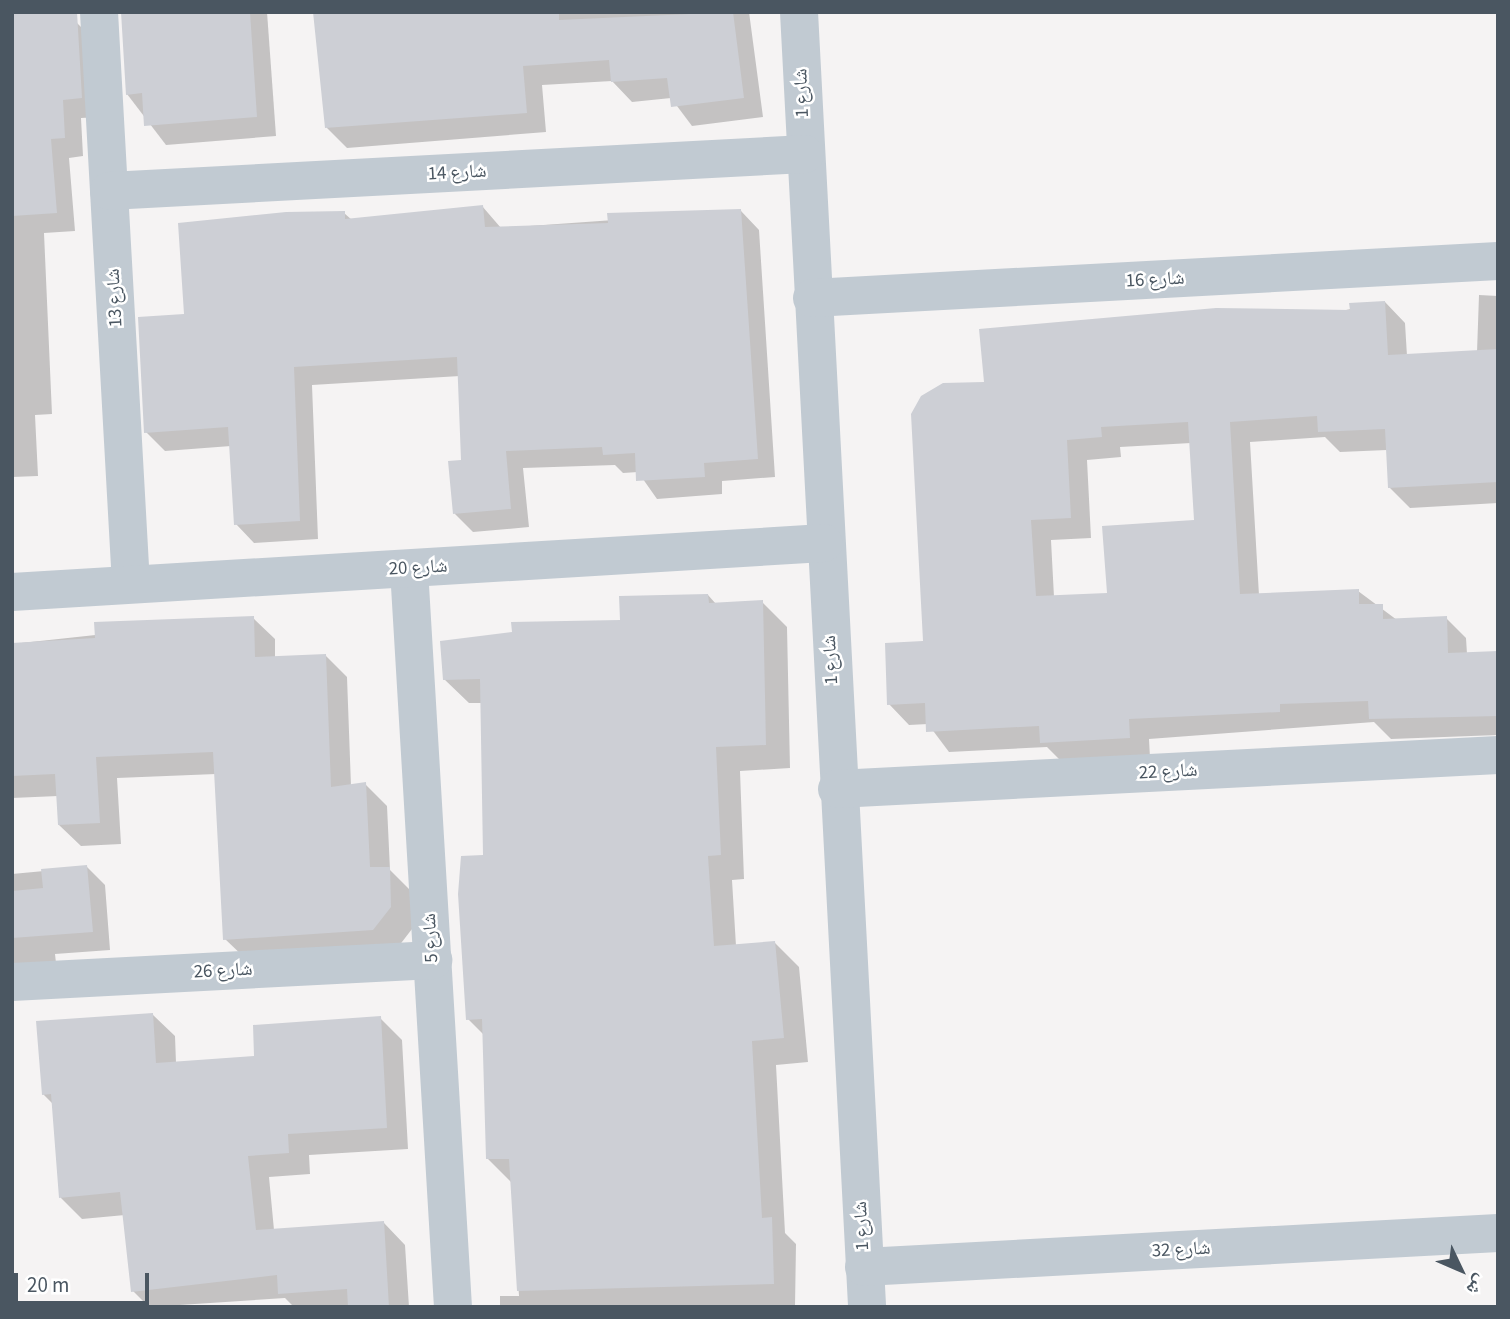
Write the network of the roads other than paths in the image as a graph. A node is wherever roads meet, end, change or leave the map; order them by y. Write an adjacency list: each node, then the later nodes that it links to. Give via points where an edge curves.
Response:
1 (99, 12): 4 (street, شارع 13)
2 (799, 12): 3 (street, شارع 1)
3 (805, 154): 4 (street, شارع 14); 6 (street, شارع 1)
4 (109, 191): 9 (street, شارع 13)
5 (1498, 261): 6 (street, شارع 16)
6 (812, 298): 7 (street, شارع 1)
7 (824, 543): 8 (street, شارع 20); 12 (street, شارع 1)
8 (409, 569): 9 (street, شارع 20); 13 (street, شارع 5)
9 (131, 584): 10 (street, شارع 20)
10 (12, 592)
11 (1498, 754): 12 (street, شارع 22)
12 (838, 789): 16 (street, شارع 1)
13 (433, 960): 14 (street, شارع 26); 17 (street, شارع 5)
14 (12, 982)
15 (1498, 1233): 16 (street, شارع 32)
16 (864, 1267): 18 (street, شارع 1)
17 (453, 1307)
18 (867, 1307)

